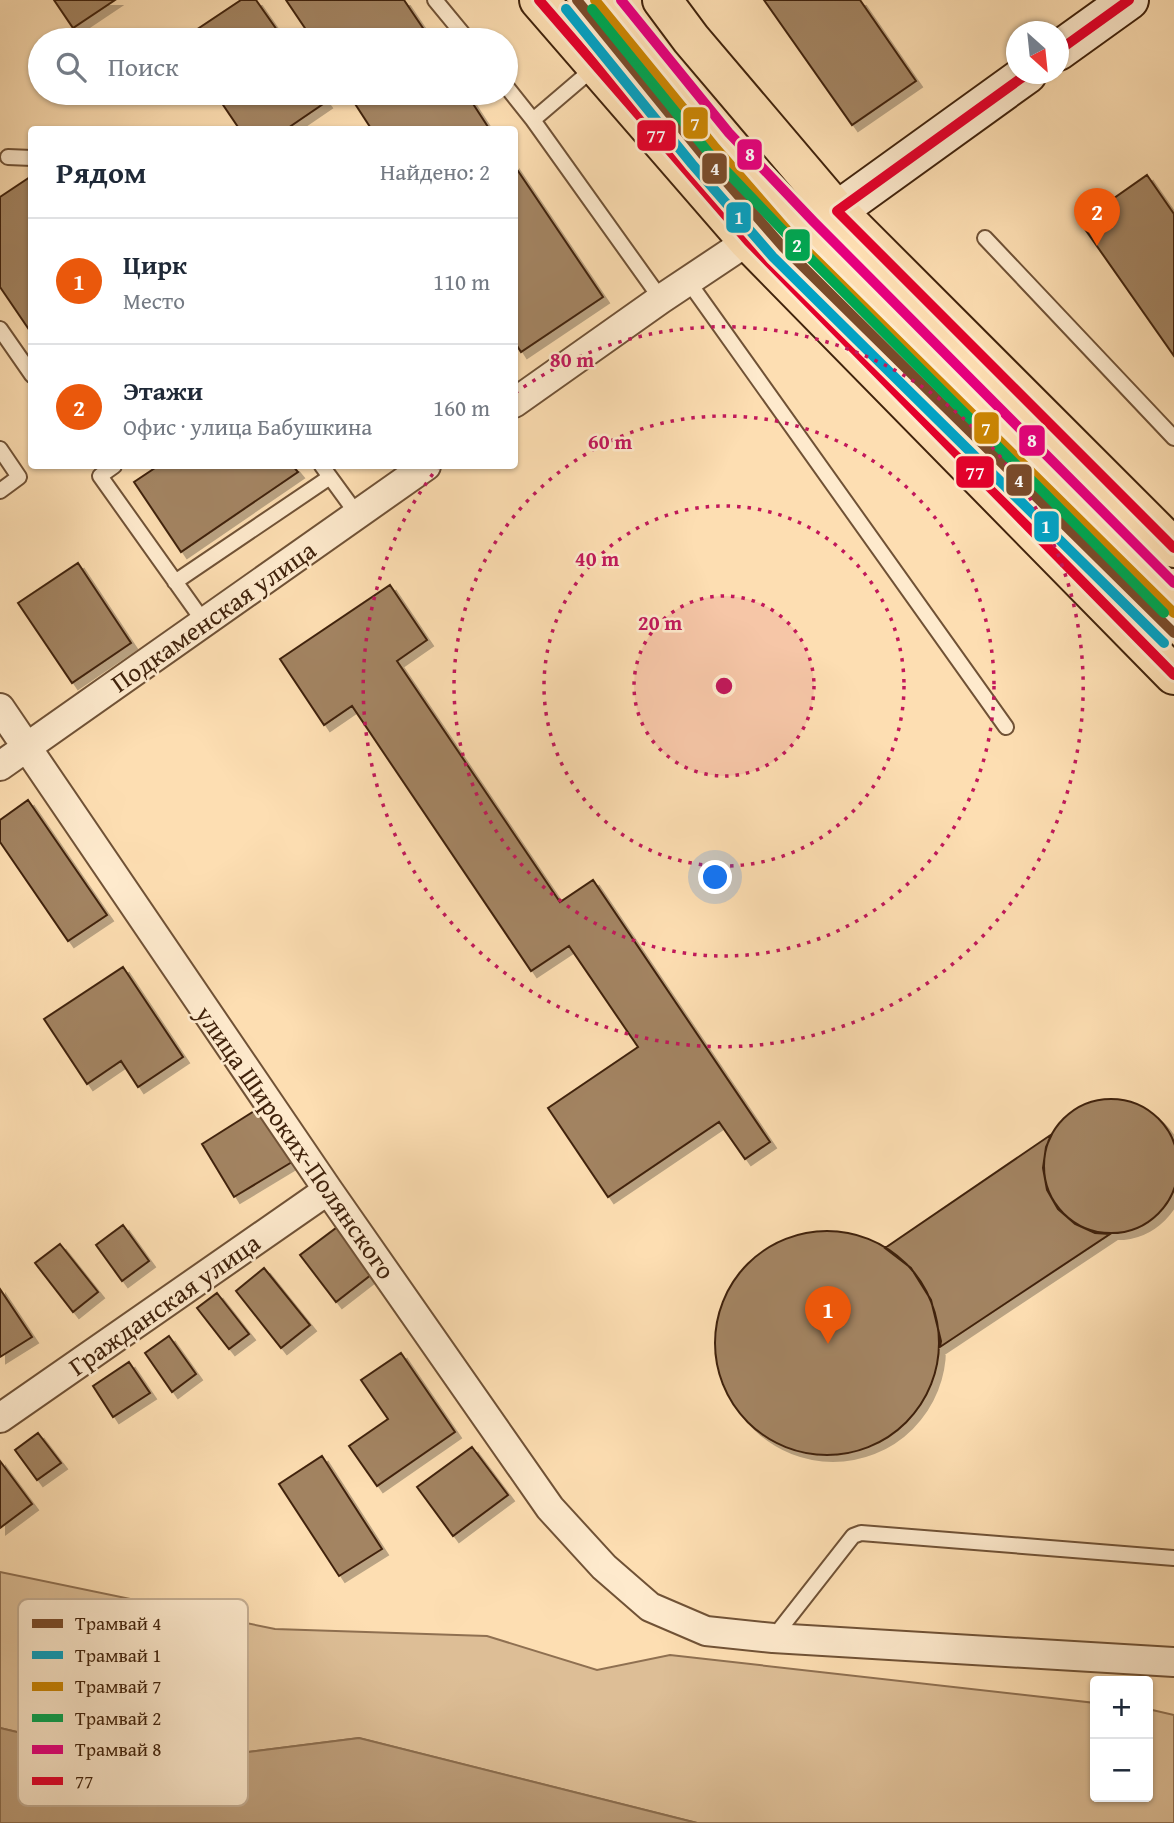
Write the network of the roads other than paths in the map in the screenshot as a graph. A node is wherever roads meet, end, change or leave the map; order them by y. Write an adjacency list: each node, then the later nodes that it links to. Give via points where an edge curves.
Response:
1 (435, 0): 5 (lane)
2 (539, 0): 7 (main road)
3 (662, 0): 13 (main road)
4 (1129, 0): 6 (main road)
5 (458, 28)
6 (1069, 44)
7 (596, 66): 10 (lane); 15 (main road)
8 (1013, 84): 13 (main road)
9 (518, 101): 10 (lane)
10 (533, 120): 17 (lane)
11 (8, 157): 12 (lane)
12 (28, 158)
13 (837, 211): 28 (main road)
14 (985, 238): 21 (lane)
15 (748, 241): 16 (street); 31 (main road)
16 (688, 281): 17 (street); 33 (lane)
17 (662, 299): 20 (street)
18 (0, 329): 19 (lane)
19 (28, 369)
20 (518, 400)
21 (1174, 438)
22 (0, 449): 26 (lane, via 19,477)
23 (422, 469): 27 (street, Подкаменская улица)
24 (96, 471): 29 (lane)
25 (326, 471): 27 (lane); 29 (lane)
26 (0, 491)
27 (357, 514): 30 (street, Подкаменская улица)
28 (1174, 548)
29 (176, 582): 30 (lane)
30 (204, 622): 34 (street, Подкаменская улица)
31 (1174, 674)
32 (0, 708): 34 (street, улица Широких-Полянского)
33 (1006, 727)
34 (27, 748): 35 (street, Подкаменская улица); 36 (street, улица Широких-Полянского)
35 (0, 766)
36 (328, 1190): 37 (street, Гражданская улица); 39 (street, улица Широких-Полянского, via 550,1508 604,1567 650,1607 706,1631)
37 (0, 1418)
38 (1174, 1558): 39 (lane, via 861,1533 853,1536)
39 (773, 1638): 40 (street, улица Широких-Полянского)
40 (1174, 1662)

